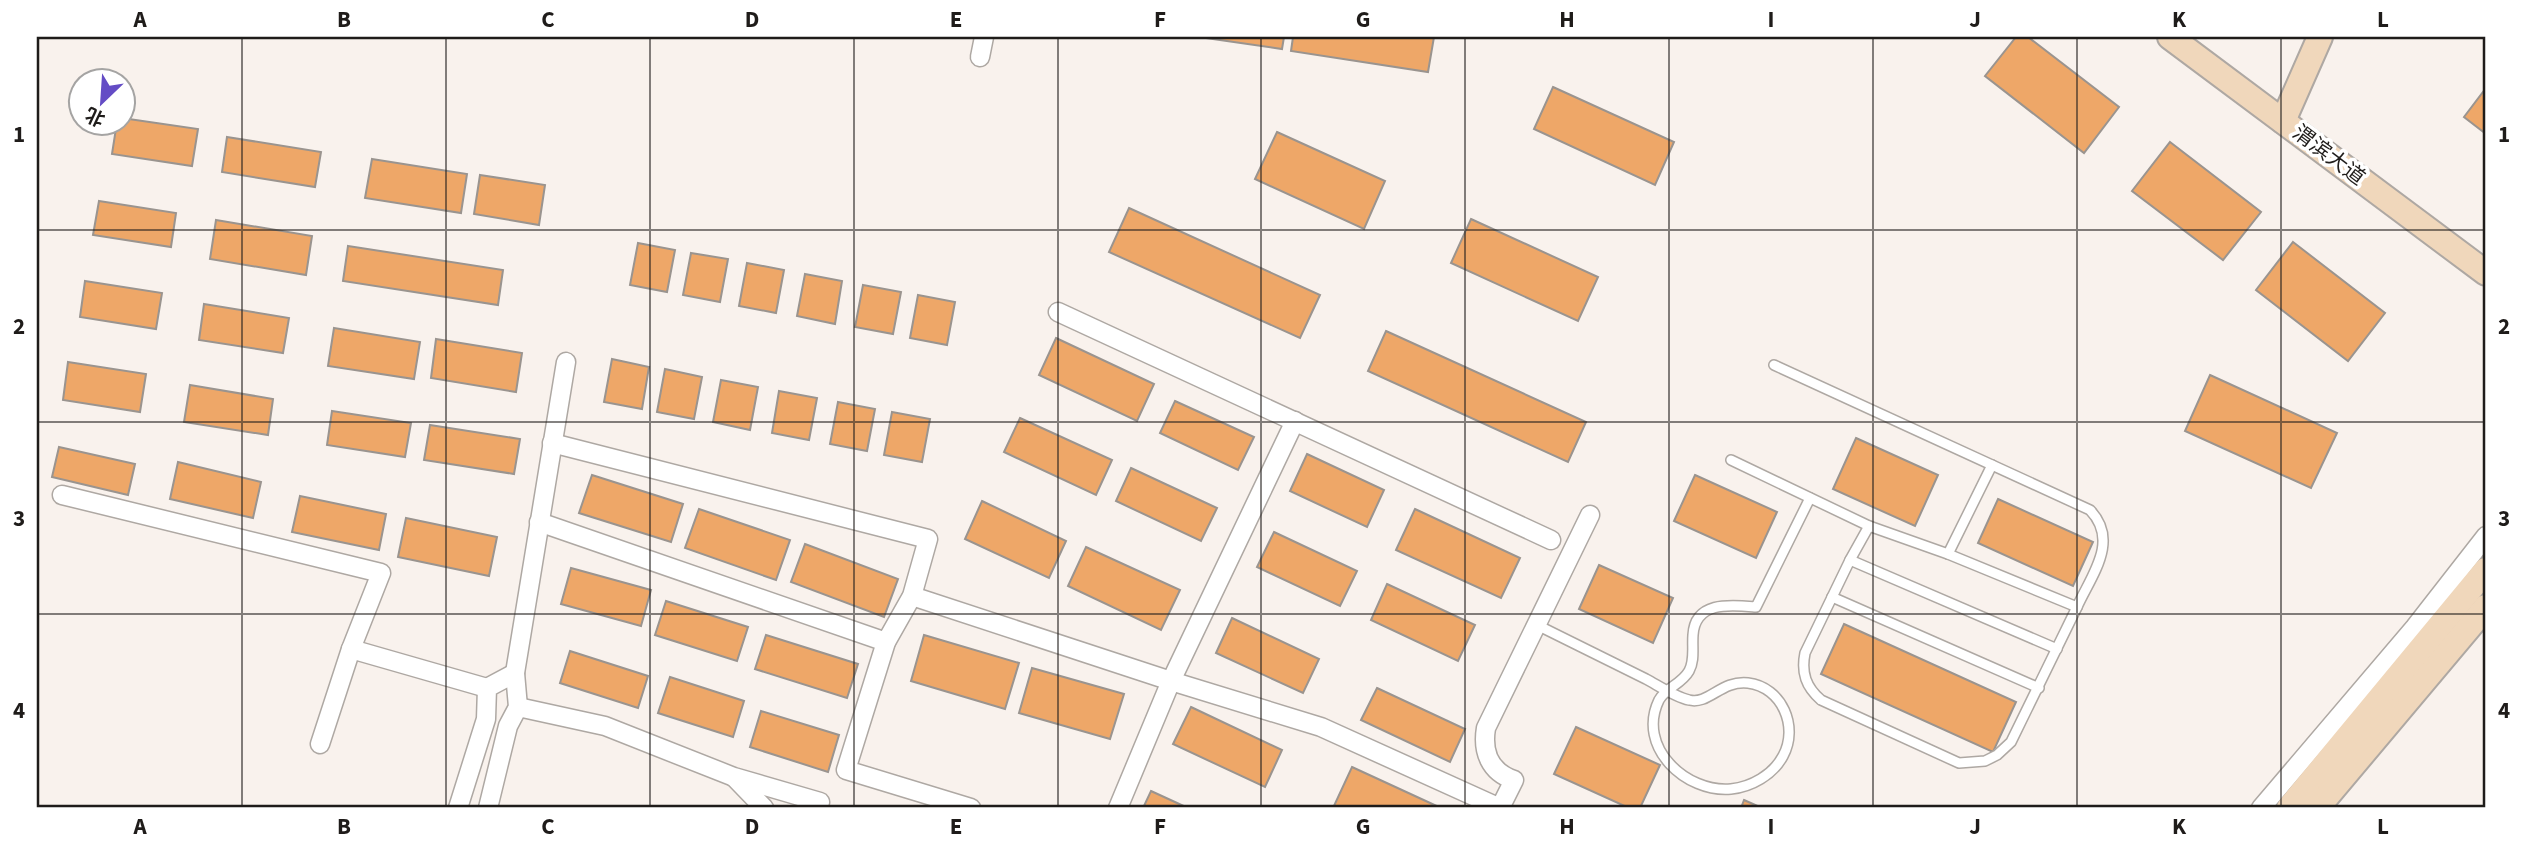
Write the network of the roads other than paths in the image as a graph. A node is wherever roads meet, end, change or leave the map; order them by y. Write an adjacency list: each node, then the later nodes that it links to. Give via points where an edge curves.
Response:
1 (984, 37): 4 (street)
2 (2170, 37): 5 (main road, 渭滨大道)
3 (2320, 37): 5 (main road)
4 (980, 57)
5 (2283, 121): 6 (main road, 渭滨大道)
6 (2486, 273)
7 (1058, 312): 10 (street)
8 (566, 362): 11 (street)
9 (1774, 365): 13 (lane)
10 (1295, 421): 20 (street); 33 (street)
11 (552, 443): 17 (street); 24 (street, via 929,539)
12 (1731, 460): 15 (lane)
13 (1992, 465): 21 (lane); 26 (lane, via 2090,510 2100,522 2105,547)
14 (62, 495): 30 (street, via 381,573)
15 (1810, 498): 18 (lane); 36 (lane, via 1756,607 1723,605 1700,617 1693,629 1689,671)
16 (1590, 516): 28 (street)
17 (539, 522): 29 (street); 32 (street)
18 (1869, 526): 21 (lane); 22 (lane)
19 (2486, 536): 47 (street)
20 (1550, 540)
21 (1948, 554): 26 (lane)
22 (1850, 560): 25 (lane); 31 (lane)
23 (2486, 570): 48 (main road)
24 (912, 596): 29 (street); 33 (street)
25 (1832, 597): 35 (lane); 35 (lane, via 1803,662 1805,679 1814,694 1959,763 1985,761 2005,749)
26 (2077, 607): 31 (lane)
27 (2486, 607): 49 (main road)
28 (1536, 625): 36 (lane); 46 (street, via 1486,728 1489,759 1499,772 1514,780)
29 (886, 642): 44 (street, via 846,769)
30 (351, 649): 34 (street); 38 (street)
31 (2057, 649): 35 (lane)
32 (515, 673): 34 (street); 37 (street)
33 (1171, 681): 45 (street); 46 (street, via 1321,727)
34 (487, 688): 41 (street, via 486,719)
35 (2039, 688)
36 (1667, 689): 36 (lane, via 1653,720 1656,739 1667,762 1686,779 1710,789 1737,789 1762,778 1781,759 1789,740 1788,719 1779,701 1765,689 1748,683 1727,685 1703,701)
37 (519, 707): 39 (street, via 605,726); 42 (street, via 508,726)
38 (320, 744)
39 (733, 777): 40 (street); 43 (street)
40 (820, 802)
41 (458, 808)
42 (488, 808)
43 (764, 808)
44 (971, 808)
45 (1118, 808)
46 (1500, 808)
47 (2261, 808)
48 (2289, 808)
49 (2317, 808)

